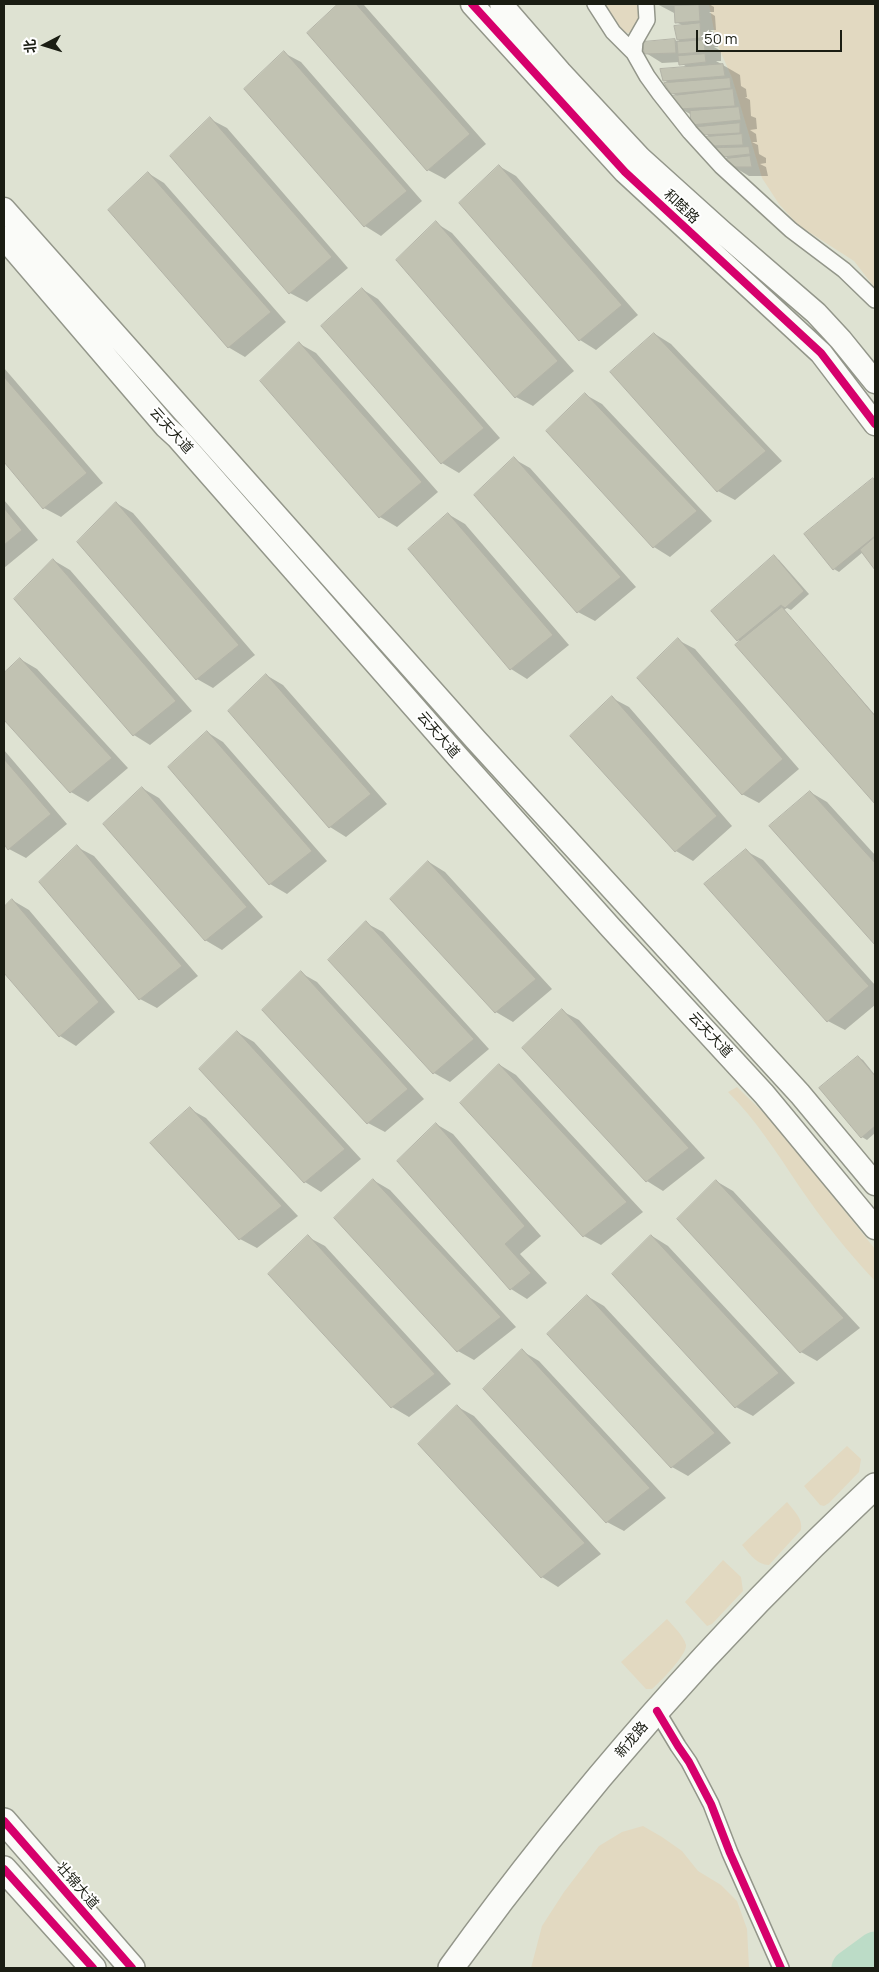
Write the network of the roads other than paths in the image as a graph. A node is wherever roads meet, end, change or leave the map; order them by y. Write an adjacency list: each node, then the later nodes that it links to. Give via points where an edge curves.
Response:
1 (472, 4): 10 (main road, 和睦路, via 626,172 821,353)
2 (501, 4): 9 (main road, 和睦路, via 640,158 816,313)
3 (595, 4): 5 (street, via 613,32)
4 (646, 4): 5 (street, via 647,20 635,41)
5 (634, 53): 8 (street, via 660,94 721,166)
6 (4, 209): 11 (main road, 云天大道, via 476,740 800,1094)
7 (4, 238): 12 (main road, 云天大道, via 457,756 764,1094)
8 (875, 300)
9 (875, 382)
10 (875, 424)
11 (875, 1184)
12 (875, 1228)
13 (875, 1486): 15 (main road, 新龙路, via 816,1542)
14 (875, 1495): 15 (main road, 新龙路)
15 (659, 1715): 20 (main road, 新龙路, via 529,1865); 21 (main road, 新龙路, via 533,1870); 22 (street, via 711,1804)
16 (4, 1821): 19 (main road, 壮锦大道)
17 (4, 1869): 18 (main road)
18 (93, 1968)
19 (132, 1968)
20 (451, 1968)
21 (459, 1968)
22 (781, 1968)

